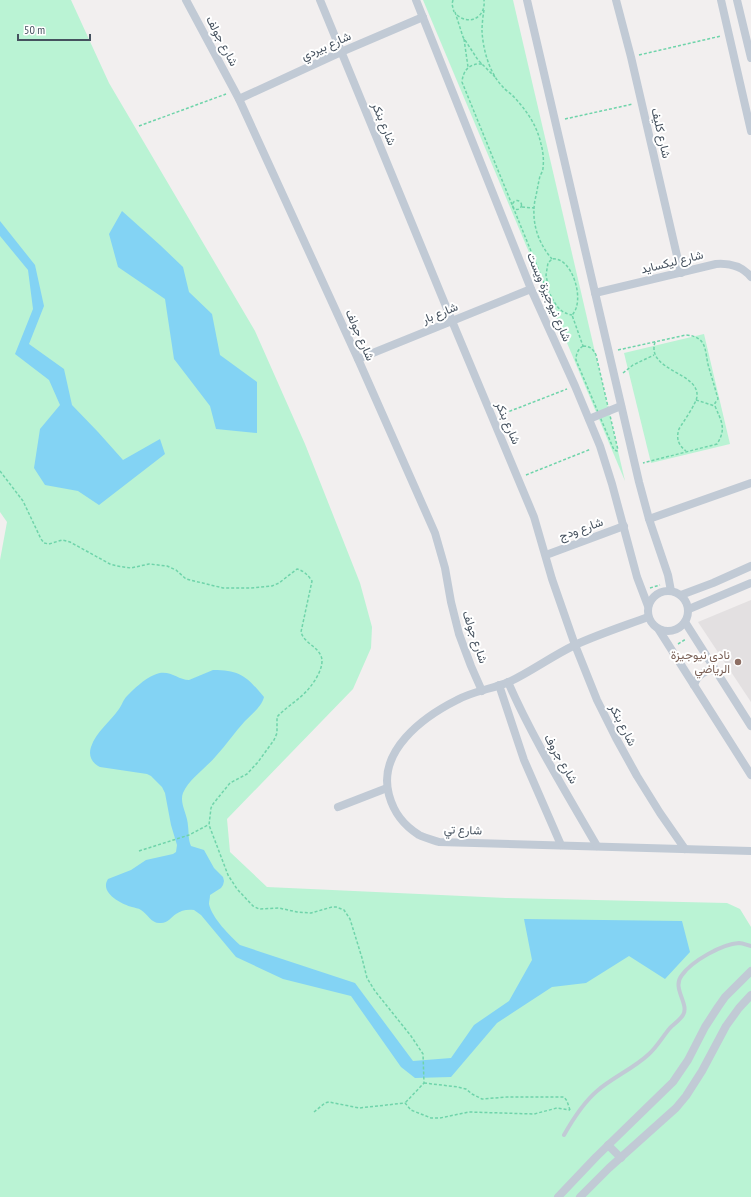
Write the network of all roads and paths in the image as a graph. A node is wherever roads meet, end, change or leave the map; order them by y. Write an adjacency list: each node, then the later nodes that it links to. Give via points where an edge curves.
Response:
1 (186, 0): 21 (street, شارع جولف)
2 (320, 0): 15 (street, شارع بنكر)
3 (416, 0): 12 (street, شارع نيوجيزة ويست)
4 (453, 0): 11 (path)
5 (484, 0): 10 (path)
6 (527, 0): 24 (street)
7 (616, 0): 16 (street, شارع كليف)
8 (721, 0): 13 (street)
9 (738, 0): 17 (street)
10 (484, 10): 11 (path, via 470,20 462,19); 20 (path, via 482,30 485,50)
11 (455, 12): 14 (path)
12 (423, 17): 15 (street, شارع بيردي); 33 (street, شارع نيوجيزة ويست)
13 (729, 34): 16 (path); 26 (street)
14 (464, 37): 18 (path); 19 (path)
15 (341, 52): 22 (street, شارع بيردي); 37 (street, شارع بنكر)
16 (631, 57): 23 (street, شارع كليف)
17 (751, 58)
18 (482, 64): 19 (path); 20 (path)
19 (468, 68): 28 (path, via 462,82)
20 (497, 79): 29 (path, via 521,105 538,131 543,168)
21 (235, 90): 22 (street, شارع جولف); 25 (path)
22 (239, 98): 42 (street, شارع جولف)
23 (641, 102): 24 (path); 31 (street, شارع كليف)
24 (555, 121): 34 (street)
25 (139, 126)
26 (751, 131)
27 (522, 207): 28 (path, via 518,210); 28 (path, via 517,201 513,203); 29 (path)
28 (514, 208): 35 (path)
29 (534, 208): 30 (path, via 538,240)
30 (552, 259): 35 (path, via 548,263 546,275); 36 (path, via 562,261 575,280 578,296 577,307)
31 (680, 273): 32 (street, شارع ليكسايد, via 716,264 727,264 738,266); 34 (street, شارع ليكسايد)
32 (751, 277)
33 (531, 289): 37 (street, شارع بار); 44 (street, شارع نيوجيزة ويست)
34 (595, 293): 40 (street)
35 (552, 298): 36 (path, via 559,309)
36 (572, 315): 39 (path)
37 (452, 321): 42 (street, شارع بار); 50 (street, شارع بنكر)
38 (655, 342): 40 (path); 41 (path); 47 (path, via 686,335 702,341 718,399)
39 (583, 346): 48 (path, via 591,348 596,355); 49 (path, via 577,352 576,360)
40 (609, 353): 43 (street)
41 (654, 355): 43 (path, via 633,365); 45 (path, via 660,362 693,384 697,392)
42 (358, 359): 81 (street, شارع جولف, via 435,533 459,634)
43 (615, 380): 46 (street)
44 (575, 386): 50 (path); 51 (street, شارع نيوجيزة ويست)
45 (696, 400): 47 (path); 53 (path, via 678,434 679,444)
46 (621, 406): 48 (street); 54 (street)
47 (715, 406): 53 (path, via 723,427 717,444)
48 (609, 411): 49 (street); 49 (path, via 617,451 614,450)
49 (599, 415): 51 (street)
50 (492, 418): 56 (street, شارع بنكر)
51 (589, 419): 52 (street, شارع نيوجيزة ويست)
52 (600, 446): 56 (path); 59 (street, شارع نيوجيزة ويست)
53 (686, 452): 54 (path)
54 (635, 466): 58 (street)
55 (0, 471): 86 (path, via 23,501 44,543 62,540 70,542 117,566 167,566 186,578 222,588 272,586 297,569 312,581 301,632 321,656 322,663 317,675 310,688 277,717 277,733 258,762 247,774 230,783 216,799 211,808)
56 (518, 478): 60 (street, شارع بنكر, via 534,516)
57 (751, 483): 58 (street)
58 (649, 519): 62 (street)
59 (624, 526): 60 (street, شارع ودج); 65 (street, شارع نيوجيزة ويست)
60 (546, 555): 75 (street, شارع بنكر)
61 (751, 566): 64 (street)
62 (669, 581): 65 (path); 66 (street)
63 (751, 582): 68 (street)
64 (713, 583): 67 (street); 68 (street)
65 (642, 591): 69 (street, شارع نيوجيزة ويست)
66 (672, 591): 67 (street); 69 (street, via 659,592)
67 (681, 595): 70 (street)
68 (718, 596): 70 (street)
69 (648, 606): 71 (street)
70 (689, 609): 72 (street)
71 (648, 617): 73 (street); 75 (street, شارع تي)
72 (685, 622): 73 (street, via 676,630); 74 (street)
73 (659, 630): 76 (street)
74 (693, 635): 76 (path); 77 (street)
75 (575, 645): 78 (street, شارع تي); 89 (street, شارع بنكر, via 597,700 616,738)
76 (671, 648): 80 (street)
77 (716, 671): 80 (street, via 703,673); 82 (street)
78 (508, 682): 79 (street, شارع تي); 88 (street, شارع جروف, via 527,723)
79 (499, 685): 81 (street, شارع تي); 87 (street, via 524,760)
80 (694, 685): 83 (street)
81 (482, 690): 84 (street, شارع تي, via 439,710 409,734 396,749 388,768)
82 (751, 726)
83 (751, 774)
84 (387, 788): 85 (street); 87 (street, شارع تي, via 393,807 404,824 426,838 439,842)
85 (338, 807)
86 (208, 825): 90 (path, via 189,835); 95 (path, via 228,875 253,906 259,909 279,908 311,913 332,907 344,910 350,919 367,978 422,1054)
87 (561, 845): 88 (street, شارع تي)
88 (597, 846): 89 (street, شارع تي)
89 (684, 849): 91 (street, شارع تي)
90 (139, 851)
91 (751, 851)
92 (751, 946): 99 (lane, via 740,943 721,948 705,956 681,975 678,985 684,1014 650,1054 604,1085)
93 (751, 971): 101 (street, via 714,1012 673,1082)
94 (751, 995): 102 (street, via 726,1026 686,1096)
95 (424, 1084): 96 (path); 97 (path, via 466,1089 482,1100 507,1097 564,1097)
96 (405, 1103): 97 (path, via 410,1110 431,1118 468,1112 534,1114 556,1108); 98 (path, via 359,1108 329,1102)
97 (570, 1110): 99 (path)
98 (314, 1112)
99 (572, 1121): 100 (lane)
100 (564, 1135)
101 (608, 1145): 102 (street); 103 (street)
102 (620, 1158): 104 (street)
103 (558, 1197)
104 (580, 1197)

